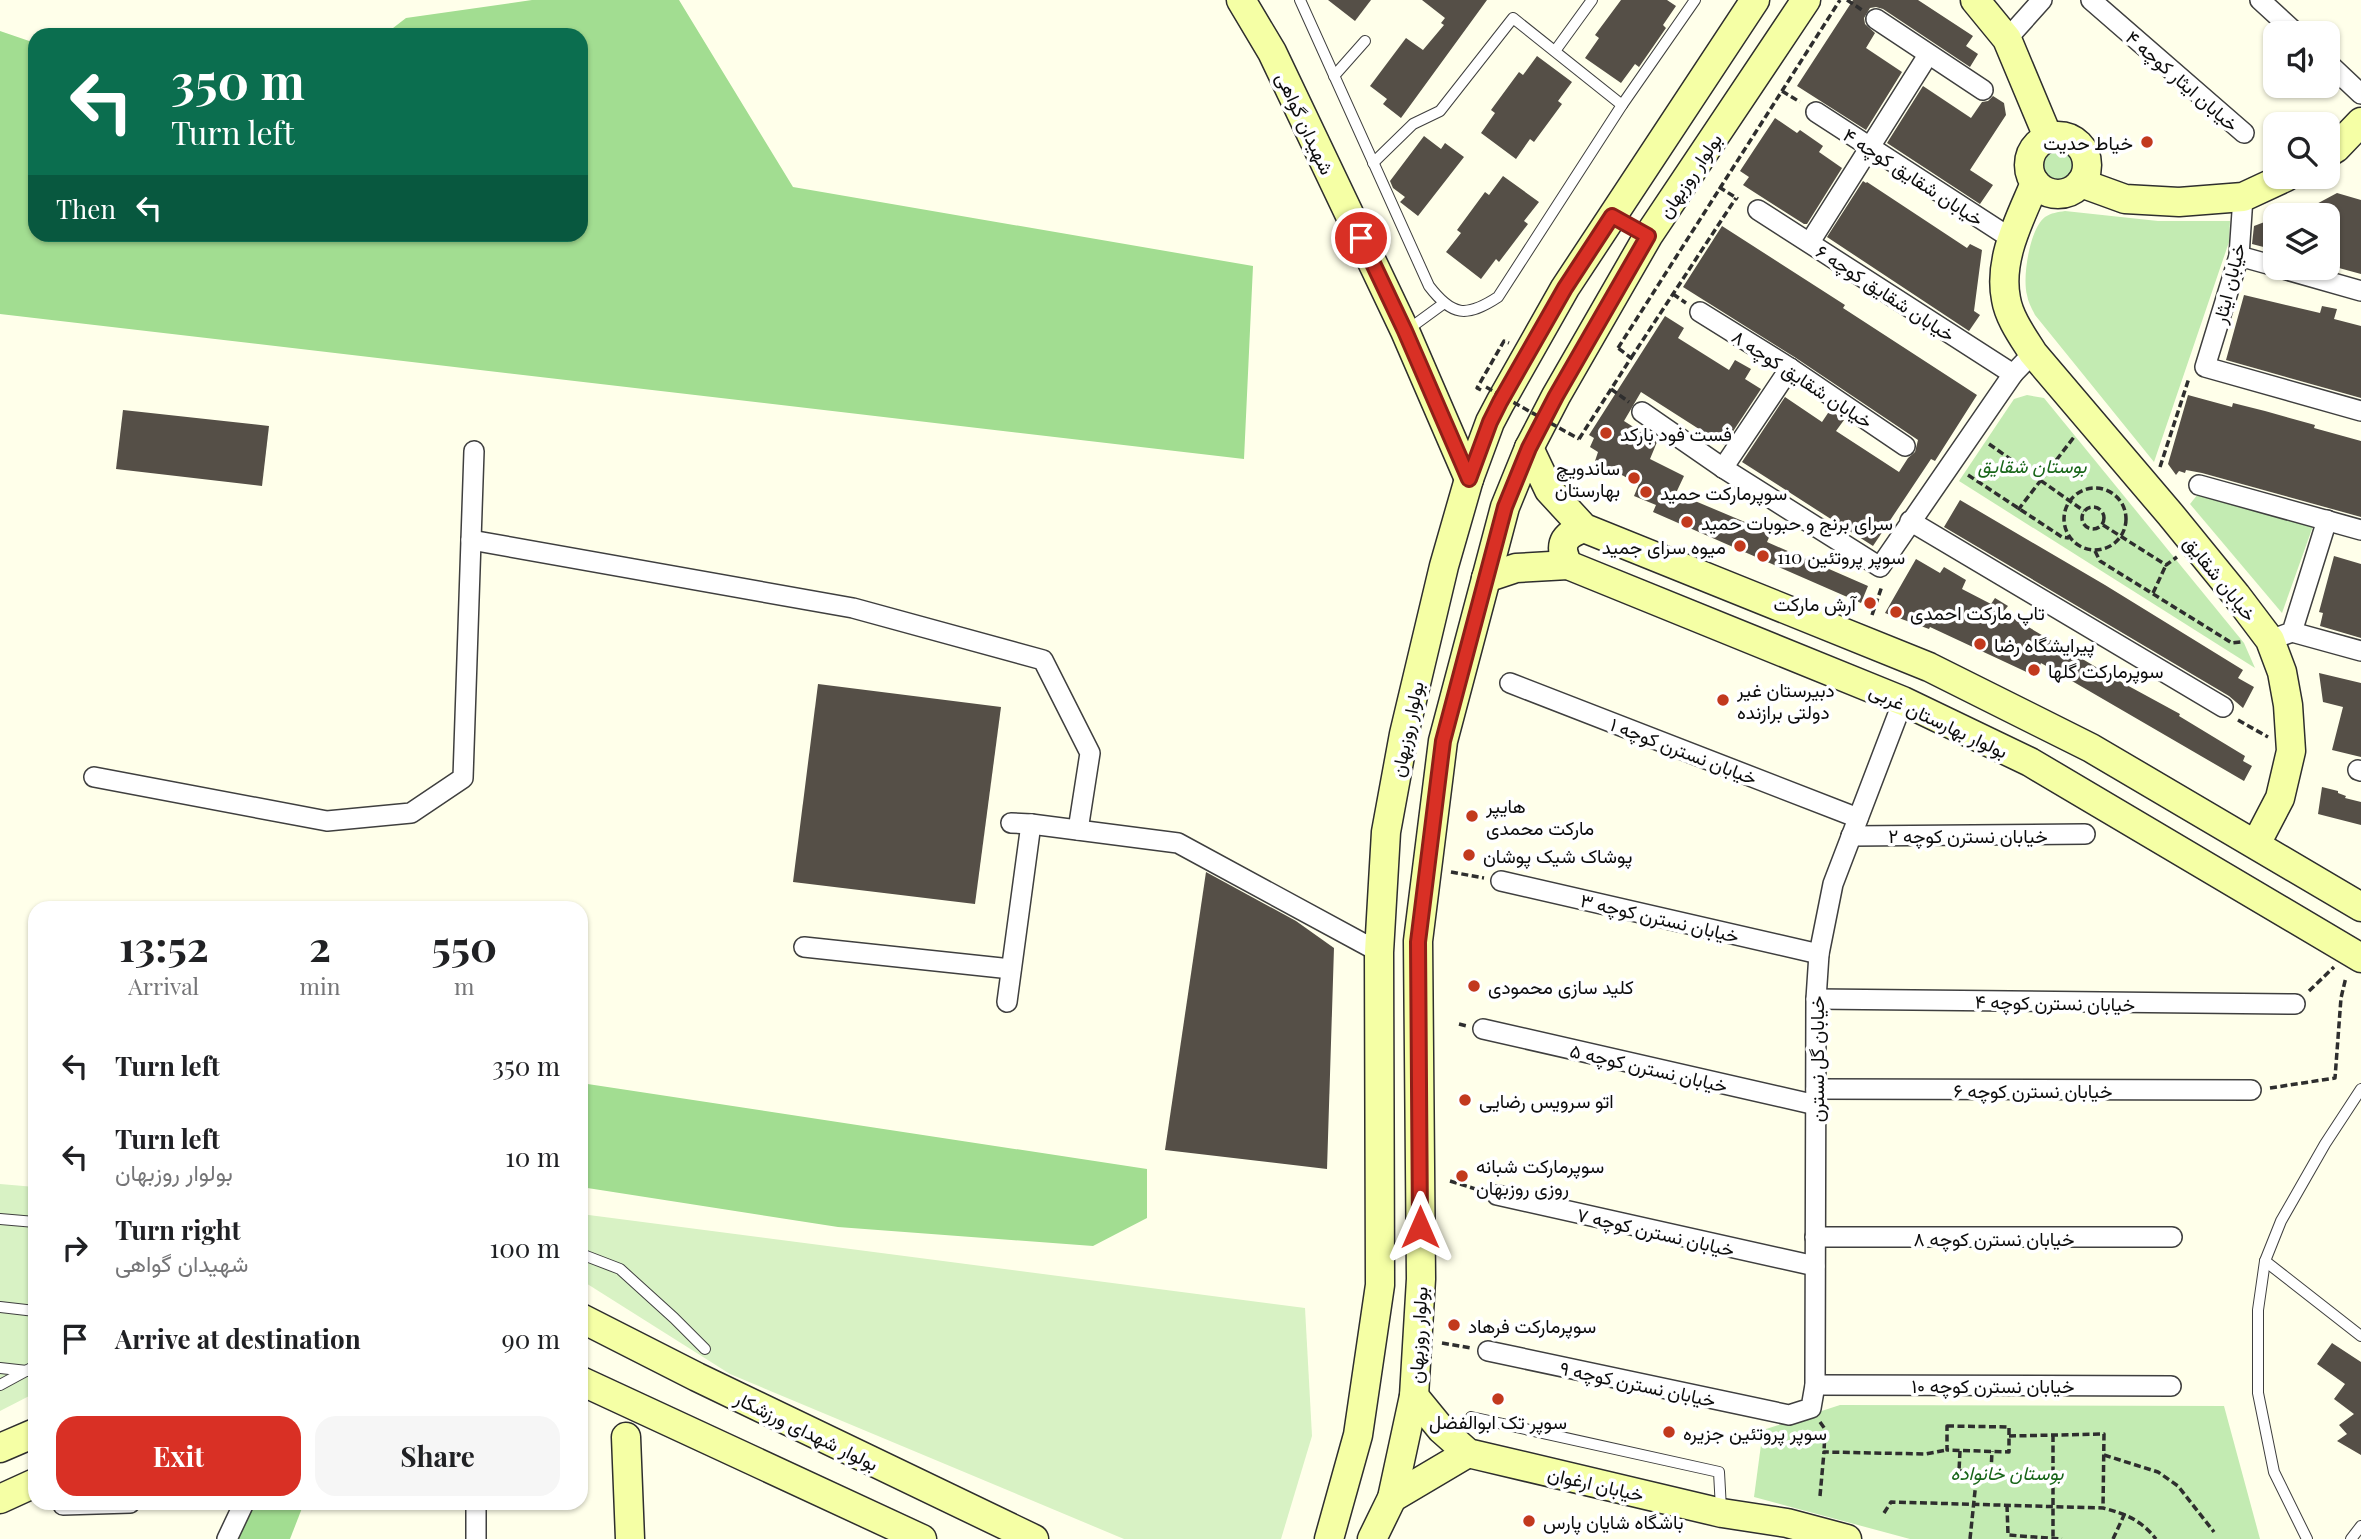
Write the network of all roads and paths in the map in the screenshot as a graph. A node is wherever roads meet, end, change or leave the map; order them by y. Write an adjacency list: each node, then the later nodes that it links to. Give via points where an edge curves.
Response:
1 (1241, 0): 47 (street, شهیدان گواهی, via 1272,52)
2 (1300, 0): 19 (lane)
3 (1592, 0): 16 (lane)
4 (1695, 0): 22 (lane)
5 (1755, 0): 37 (street, بولوار روزبهان)
6 (1806, 0): 38 (street, بولوار روزبهان)
7 (1840, 0): 32 (path)
8 (1975, 0): 14 (street)
9 (2042, 0): 14 (street)
10 (2091, 0): 25 (street, خیابان ایثار کوچه ۴)
11 (2260, 0): 13 (street)
12 (1875, 19): 17 (street)
13 (2283, 21)
14 (2007, 39): 26 (street)
15 (1365, 41): 19 (lane)
16 (1555, 51): 22 (lane); 29 (lane, via 1513,18 1440,111 1413,124)
17 (1928, 55): 20 (street); 28 (street)
18 (2340, 74): 21 (street)
19 (1334, 76): 29 (lane)
20 (1983, 90)
21 (2361, 94)
22 (1622, 105): 45 (lane, via 1498,297 1463,313)
23 (1816, 112): 28 (street, خیابان شقایق کوچه ۴)
24 (2361, 122): 27 (street)
25 (2244, 133)
26 (2048, 137): 30 (street, via 2031,154 2029,172); 31 (street, via 2066,137 2081,147 2087,164)
27 (2340, 144)
28 (1870, 146): 39 (street, خیابان شقایق کوچه ۴); 40 (street)
29 (1373, 163): 45 (lane, via 1429,286)
30 (2035, 183): 31 (street, via 2056,194); 39 (street, خیابان شقایق)
31 (2081, 183): 34 (street, via 2125,199 2179,202)
32 (1719, 187): 35 (path); 49 (path, via 1618,348)
33 (2263, 188): 34 (street)
34 (2243, 197): 41 (street, خیابان ایثار)
35 (1736, 198): 36 (path); 49 (path)
36 (1758, 210): 40 (street, خیابان شقایق کوچه ۶)
37 (1612, 216): 38 (street); 63 (street, بولوار روزبهان, via 1500,402)
38 (1648, 236): 59 (street, بولوار روزبهان)
39 (2012, 239): 48 (street, خیابان شقایق, via 2005,268 2006,299)
40 (1810, 242): 52 (street, خیابان شقایق کوچه ۶)
41 (2239, 256): 42 (street); 50 (street, خیابان ایثار)
42 (2263, 263)
43 (2322, 280): 44 (street)
44 (2361, 291)
45 (1443, 304): 47 (lane)
46 (1700, 312): 51 (street, خیابان شقایق کوچه ۸)
47 (1405, 331): 63 (street, شهیدان گواهی)
48 (2033, 353): 52 (street); 56 (street, خیابان شقایق)
49 (1631, 358): 53 (path, bridge, via 1579,439)
50 (2205, 367): 54 (street); 66 (path, via 2189,377 2162,464)
51 (1790, 368): 58 (street, خیابان شقایق کوچه ۸); 62 (street)
52 (2013, 374): 57 (street)
53 (1486, 387)
54 (2361, 411)
55 (1642, 412): 62 (street)
56 (2088, 418): 64 (path); 66 (street, خیابان شقایق)
57 (1973, 432): 61 (street); 64 (path)
58 (1905, 446)
59 (1529, 448): 73 (street, via 1549,491); 83 (street, بولوار روزبهان, via 1505,507)
60 (474, 452): 77 (street)
61 (1952, 464): 68 (path); 71 (street)
62 (1723, 468): 82 (street)
63 (1469, 479): 103 (street, بولوار روزبهان, via 1432,611 1385,832)
64 (2039, 480): 67 (path); 68 (path)
65 (2199, 485): 70 (street)
66 (2148, 488): 78 (street, خیابان شقایق)
67 (2069, 501): 69 (path); 75 (path, via 2092,488 2114,495 2126,515); 76 (path, via 2063,521)
68 (2018, 510): 76 (path)
69 (2084, 511): 72 (path, via 2095,506 2100,509); 72 (path, via 2087,527)
70 (2327, 520): 74 (street); 86 (street)
71 (1910, 521): 82 (street); 90 (street)
72 (2103, 524): 75 (path)
73 (1584, 528): 80 (street, via 1564,541 1562,554); 98 (street, via 1929,667 2091,748)
74 (2361, 530)
75 (2121, 536): 79 (path, via 2106,549); 81 (path)
76 (2069, 538): 79 (path, via 2083,549)
77 (471, 540): 92 (street, via 463,778 411,813 327,821); 96 (street, via 853,608 1043,660 1090,753)
78 (2193, 543): 81 (path); 86 (street, خیابان شقایق, via 2236,595)
79 (2095, 551): 84 (path, via 2100,561)
80 (1568, 565): 83 (street, بولوار بهارستان غربی, via 1516,568); 89 (street, بولوار بهارستان غربی)
81 (2166, 565): 84 (path)
82 (1880, 567): 85 (path, via 1882,588)
83 (1486, 578): 137 (street, بولوار روزبهان, via 1443,741 1418,942 1421,1279)
84 (2152, 593): 86 (path, via 2232,643)
85 (1872, 615)
86 (2281, 636): 87 (street); 91 (street, خیابان شقایق)
87 (2361, 651)
88 (1510, 683): 95 (street, خیابان نسترن کوچه ۱)
89 (1903, 701): 95 (street, خیابان گل نسترن); 105 (street, بولوار بهارستان غربی, via 2030,762)
90 (2223, 707): 91 (path)
91 (2291, 751): 98 (street, خیابان شقایق, via 2280,798)
92 (94, 777)
93 (1011, 824): 94 (street)
94 (1031, 824): 96 (street); 106 (street)
95 (1855, 827): 97 (street, خیابان نسترن کوچه ۲); 104 (street, خیابان گل نسترن, via 1833,884)
96 (1078, 830): 103 (street, via 1178,843)
97 (2085, 834)
98 (2256, 844): 101 (street)
99 (1451, 872): 100 (path)
100 (1502, 881): 104 (street, خیابان نسترن کوچه ۳)
101 (2361, 907)
102 (804, 947): 106 (street)
103 (1379, 951): 174 (street, بولوار روزبهان, via 1380,1285 1358,1435)
104 (1819, 954): 107 (street, خیابان گل نسترن)
105 (2348, 966): 109 (path); 112 (path, via 2335,1078)
106 (1011, 969): 108 (street)
107 (1816, 999): 109 (street, خیابان نسترن کوچه ۴); 113 (street, خیابان گل نسترن)
108 (1007, 1002)
109 (2295, 1004)
110 (1483, 1029): 113 (street, خیابان نسترن کوچه ۵)
111 (2361, 1089): 121 (lane, via 2281,1221)
112 (2251, 1090): 113 (street, خیابان نسترن کوچه ۶)
113 (1816, 1097): 118 (street, خیابان گل نسترن)
114 (1450, 1181): 115 (path)
115 (1497, 1195): 122 (street, خیابان نسترن کوچه ۷)
116 (0, 1219): 117 (lane)
117 (28, 1221)
118 (1815, 1237): 119 (street, خیابان نسترن کوچه ۸); 122 (street, خیابان گل نسترن)
119 (2172, 1237)
120 (588, 1257): 128 (lane, via 620,1269)
121 (2265, 1261): 126 (lane); 181 (lane, via 2258,1310 2258,1392 2274,1472)
122 (1815, 1266): 135 (street, خیابان گل نسترن)
123 (0, 1307): 124 (lane)
124 (28, 1310)
125 (588, 1322): 173 (street, بولوار شهدای ورزشکار)
126 (2361, 1336)
127 (1442, 1343): 129 (path)
128 (705, 1349)
129 (1488, 1350): 138 (street, خیابان نسترن کوچه ۹, via 1789,1415)
130 (0, 1368): 131 (lane)
131 (28, 1369)
132 (28, 1371): 134 (lane)
133 (588, 1384): 172 (street)
134 (0, 1385)
135 (1815, 1385): 136 (street, خیابان نسترن کوچه ۱۰); 138 (street, خیابان گل نسترن)
136 (2171, 1385)
137 (1414, 1396): 148 (street); 154 (street, بولوار روزبهان)
138 (1811, 1408): 149 (path, via 1825,1429)
139 (1471, 1417): 162 (lane, via 1719,1472)
140 (2053, 1435): 142 (path); 150 (path, via 2104,1434); 158 (path)
141 (28, 1436): 144 (street)
142 (2009, 1436): 145 (path, via 2009,1427 1947,1426); 147 (path, via 2009,1452)
143 (626, 1437): 171 (street)
144 (0, 1448)
145 (1947, 1450): 146 (path); 149 (path, via 1925,1454)
146 (1960, 1451): 147 (path); 151 (path, via 1959,1471)
147 (1992, 1451): 151 (path, via 1991,1473)
148 (1468, 1452): 154 (street); 162 (street, خیابان ارغوان)
149 (1824, 1452): 153 (path)
150 (2104, 1455): 159 (path); 167 (path, via 2158,1472 2178,1486)
151 (1977, 1472): 156 (path)
152 (28, 1486): 155 (street)
153 (1820, 1496)
154 (1392, 1498): 175 (street, بولوار روزبهان)
155 (0, 1499)
156 (1974, 1504): 157 (path); 163 (path, via 1891,1502); 177 (path)
157 (2007, 1505): 158 (path); 168 (path, via 2008,1535)
158 (2053, 1507): 159 (path); 168 (path)
159 (2103, 1508): 164 (path)
160 (241, 1510): 169 (street)
161 (476, 1510): 170 (street)
162 (1722, 1513): 166 (street, خیابان ارغوان)
163 (1884, 1513)
164 (2125, 1513): 179 (path); 180 (path, via 2143,1523)
165 (2361, 1526): 182 (lane)
166 (1786, 1531): 176 (street, خیابان ارغوان)
167 (2214, 1532)
168 (2053, 1537): 178 (path)
169 (228, 1539)
170 (476, 1539)
171 (630, 1539)
172 (922, 1539)
173 (1034, 1539)
174 (1329, 1539)
175 (1372, 1539)
176 (1847, 1539)
177 (1970, 1539)
178 (2062, 1539)
179 (2112, 1539)
180 (2156, 1539)
181 (2307, 1539)
182 (2351, 1539)

